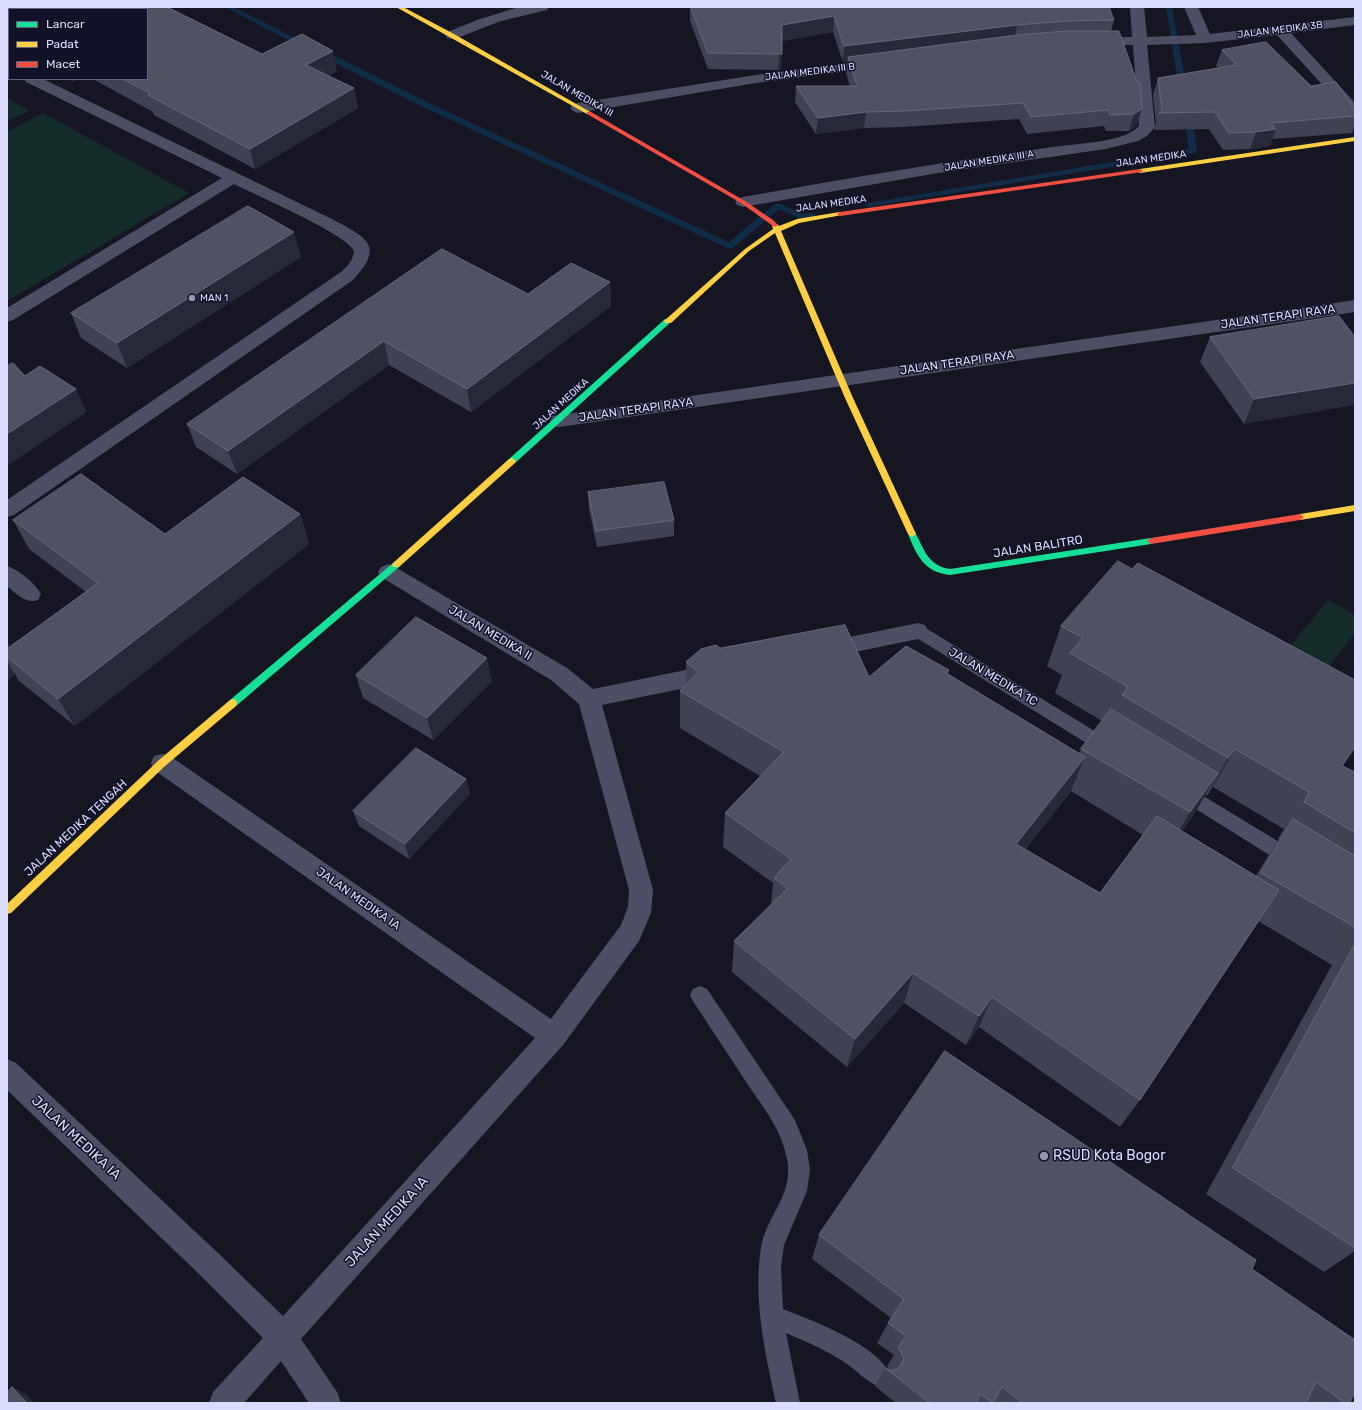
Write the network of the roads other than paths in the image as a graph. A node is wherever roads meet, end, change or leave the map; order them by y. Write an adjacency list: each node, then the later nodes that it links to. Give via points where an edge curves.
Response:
1 (399, 7): 7 (street, JALAN MEDIKA III)
2 (542, 7): 7 (street, via 519,10 493,18)
3 (1137, 7): 10 (street)
4 (1191, 7): 8 (street)
5 (1355, 21): 6 (street, JALAN MEDIKA 3B)
6 (1281, 31): 8 (street, JALAN MEDIKA 3B); 14 (street)
7 (452, 35): 13 (street, JALAN MEDIKA III)
8 (1202, 39): 10 (street, JALAN MEDIKA 3B)
9 (1078, 41): 10 (street)
10 (1139, 41): 17 (street, JALAN MEDIKA III A, via 1147,127 1134,138)
11 (889, 62): 13 (street, JALAN MEDIKA III B, via 756,79)
12 (33, 80): 16 (street)
13 (578, 108): 17 (street, JALAN MEDIKA III)
14 (1355, 112)
15 (1355, 139): 18 (street, JALAN MEDIKA)
16 (233, 178): 20 (street); 24 (street, via 351,237 363,250 362,260 357,268)
17 (742, 202): 18 (street, JALAN MEDIKA III)
18 (774, 224): 21 (street, JALAN BALITRO, via 800,279); 22 (street, JALAN MEDIKA)
19 (1355, 306): 21 (street, JALAN TERAPI RAYA)
20 (7, 316)
21 (841, 380): 22 (street, JALAN TERAPI RAYA); 23 (street, JALAN BALITRO, via 923,559 934,569 945,574)
22 (559, 421): 25 (street, JALAN MEDIKA)
23 (1355, 508)
24 (7, 510)
25 (388, 572): 31 (street, JALAN MEDIKA II, via 553,670); 33 (street, JALAN MEDIKA)
26 (7, 574): 27 (street)
27 (32, 594)
28 (918, 631): 29 (street, JALAN MEDIKA 1C); 32 (lane, JALAN MEDIKA 1C)
29 (808, 653)
30 (738, 668): 31 (street)
31 (589, 698): 38 (street, JALAN MEDIKA IA, via 642,890 642,901 637,921 630,933)
32 (1121, 755)
33 (162, 763): 36 (street, JALAN MEDIKA TENGAH); 38 (street, JALAN MEDIKA IA)
34 (1168, 784): 35 (lane)
35 (1309, 869)
36 (7, 910)
37 (700, 996): 40 (lane, via 788,1127 797,1149 799,1182 772,1249)
38 (554, 1036): 41 (street, JALAN MEDIKA IA)
39 (7, 1072): 41 (street, JALAN MEDIKA IA)
40 (772, 1316): 42 (lane, via 832,1341 865,1362); 45 (lane)
41 (283, 1337): 43 (street, JALAN MEDIKA IA); 44 (street, JALAN MEDIKA IA)
42 (880, 1376)
43 (224, 1403)
44 (326, 1403)
45 (788, 1403)

